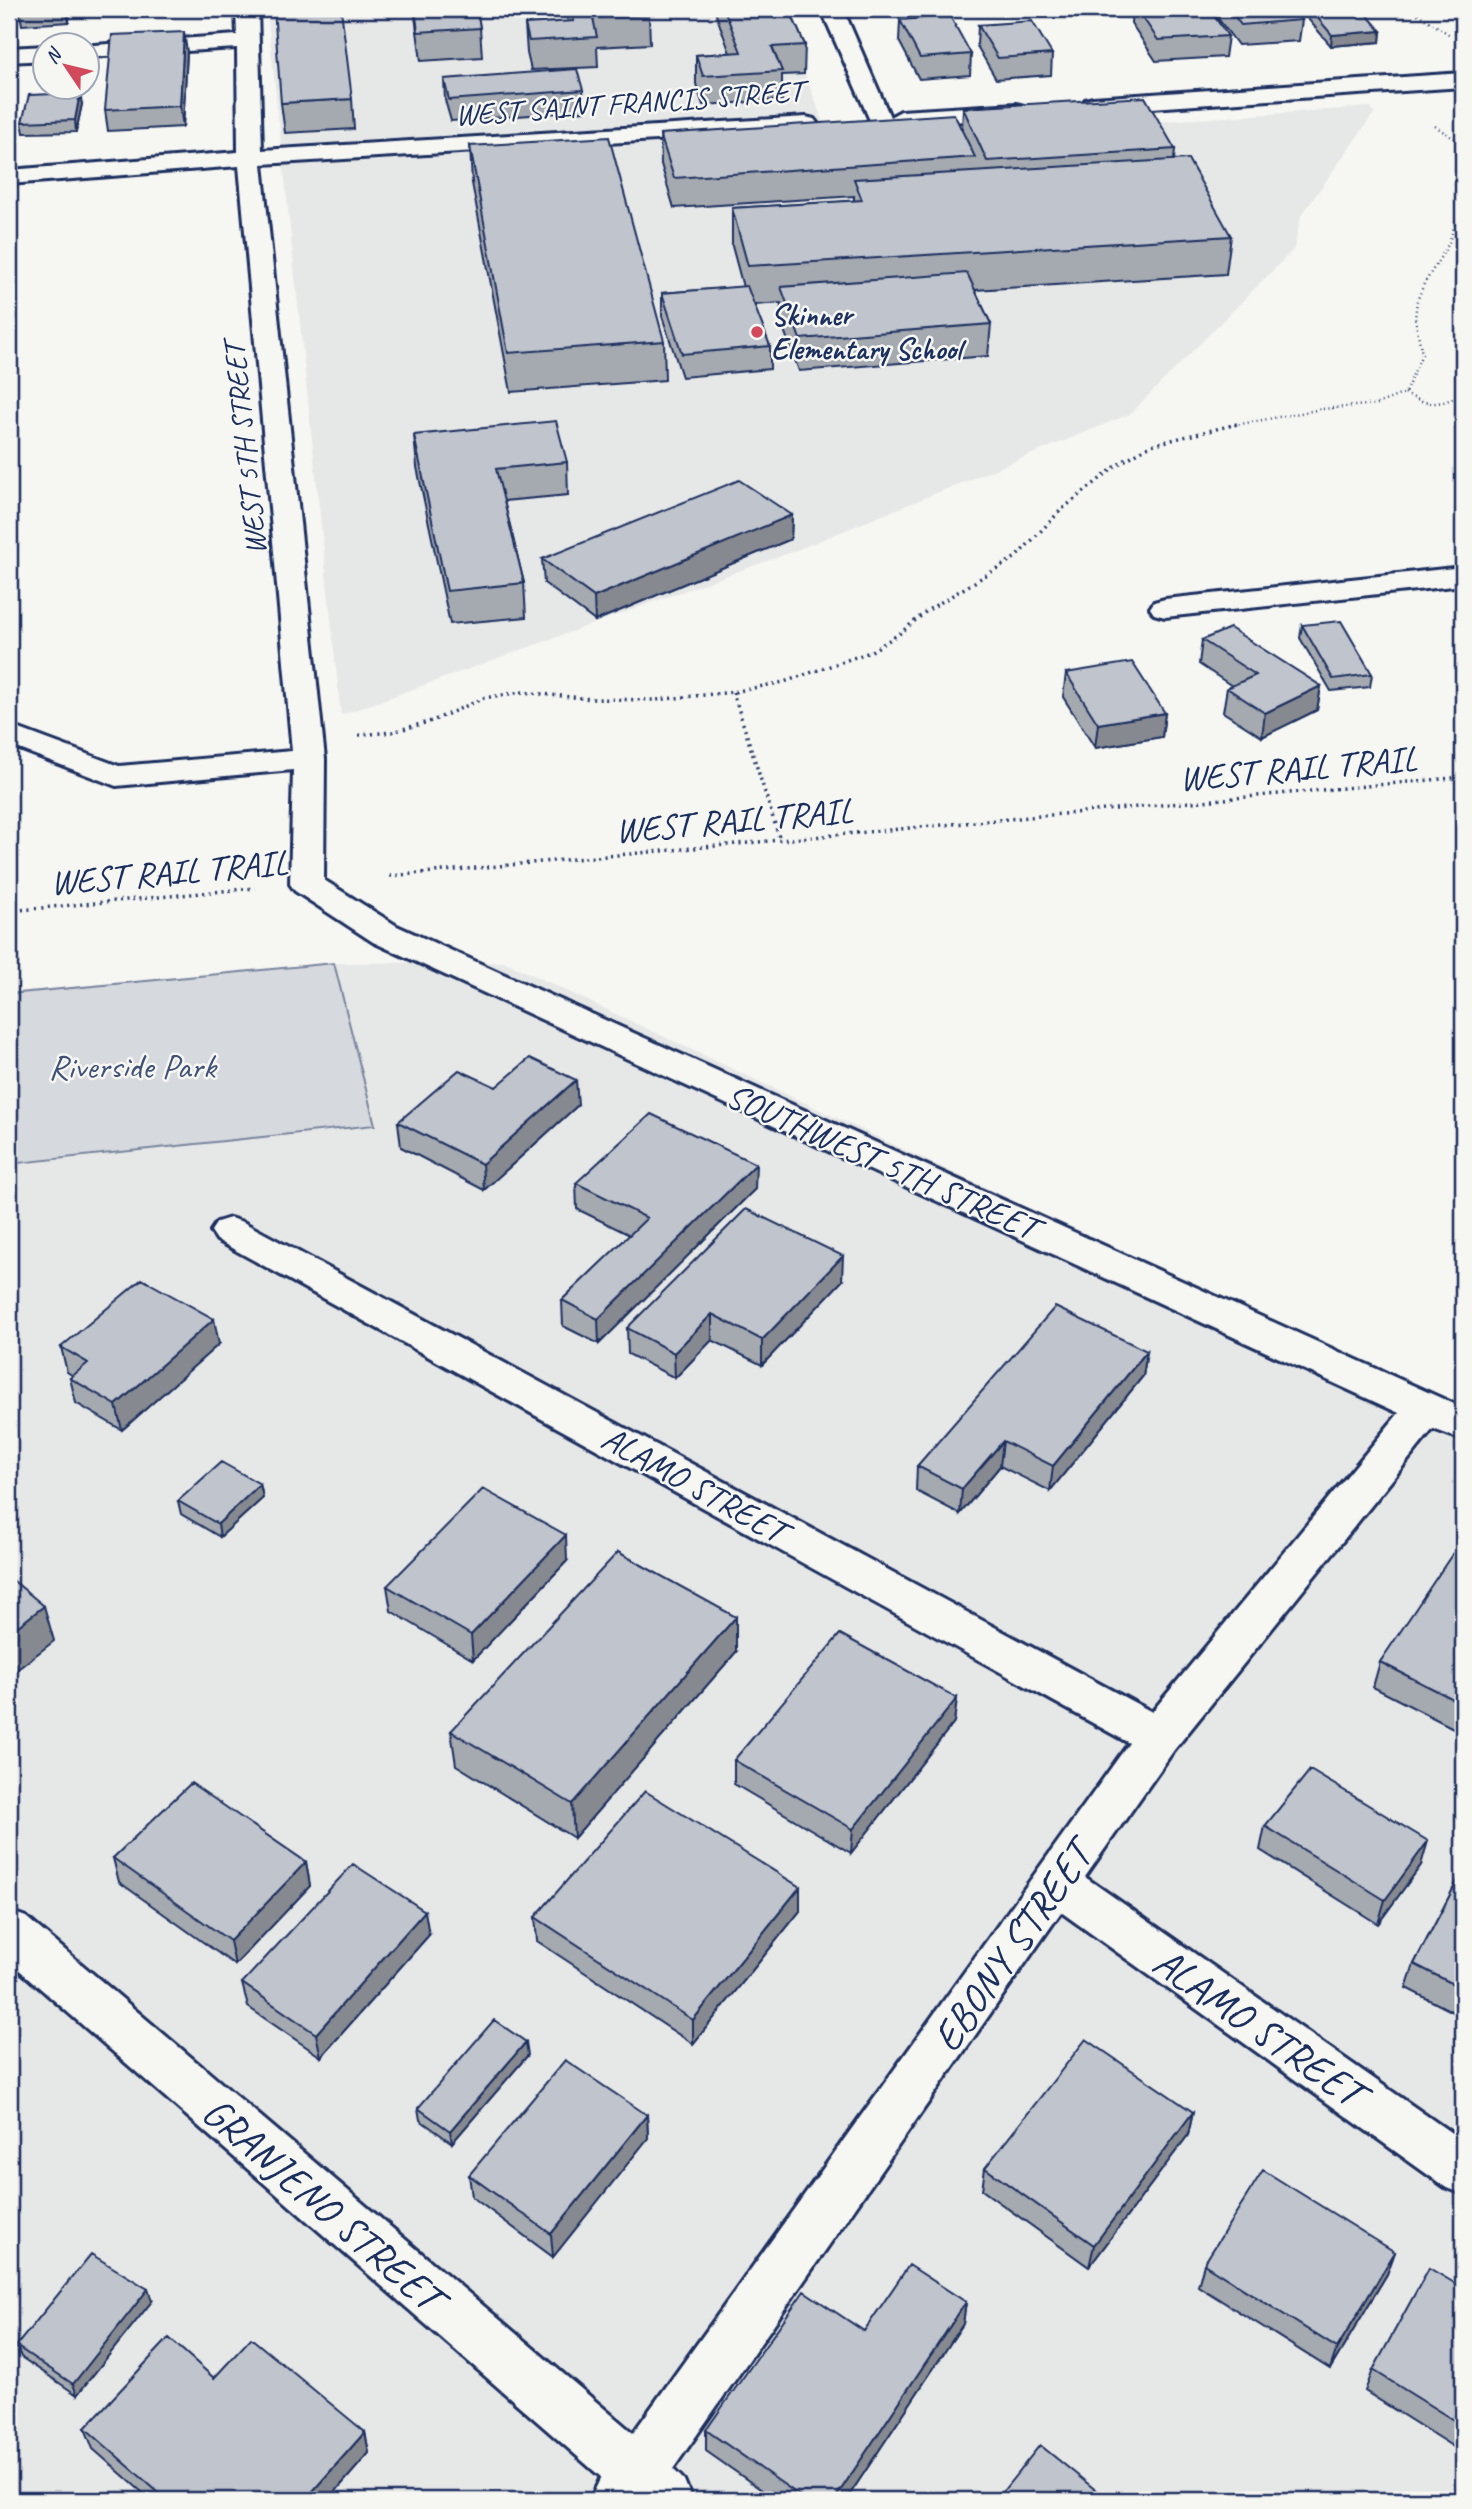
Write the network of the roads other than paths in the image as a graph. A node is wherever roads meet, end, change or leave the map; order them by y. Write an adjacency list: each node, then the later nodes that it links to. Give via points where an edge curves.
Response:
1 (247, 9): 3 (street, WEST 5TH STREET)
2 (832, 9): 10 (street)
3 (247, 41): 4 (street); 13 (street, WEST 5TH STREET)
4 (102, 49)
5 (32, 54): 6 (street)
6 (9, 55)
7 (1463, 80): 8 (street)
8 (1072, 107)
9 (1045, 108): 10 (street)
10 (880, 120): 11 (street)
11 (855, 121)
12 (830, 123): 13 (street, WEST SAINT FRANCIS STREET)
13 (250, 158): 14 (street, WEST SAINT FRANCIS STREET); 18 (street, WEST 5TH STREET)
14 (9, 177)
15 (1463, 576): 16 (street)
16 (1165, 608)
17 (9, 734): 18 (street, via 116,776)
18 (308, 747): 19 (street, WEST 5TH STREET)
19 (307, 884): 21 (street, SOUTHWEST 5TH STREET, via 385,934)
20 (230, 1231): 22 (street, ALAMO STREET)
21 (1445, 1417): 22 (street, EBONY STREET)
22 (1158, 1737): 23 (street, EBONY STREET)
23 (1055, 1882): 25 (street, ALAMO STREET); 26 (street, EBONY STREET)
24 (9, 1932): 26 (street, GRANJENO STREET)
25 (1463, 2170)
26 (640, 2491)

